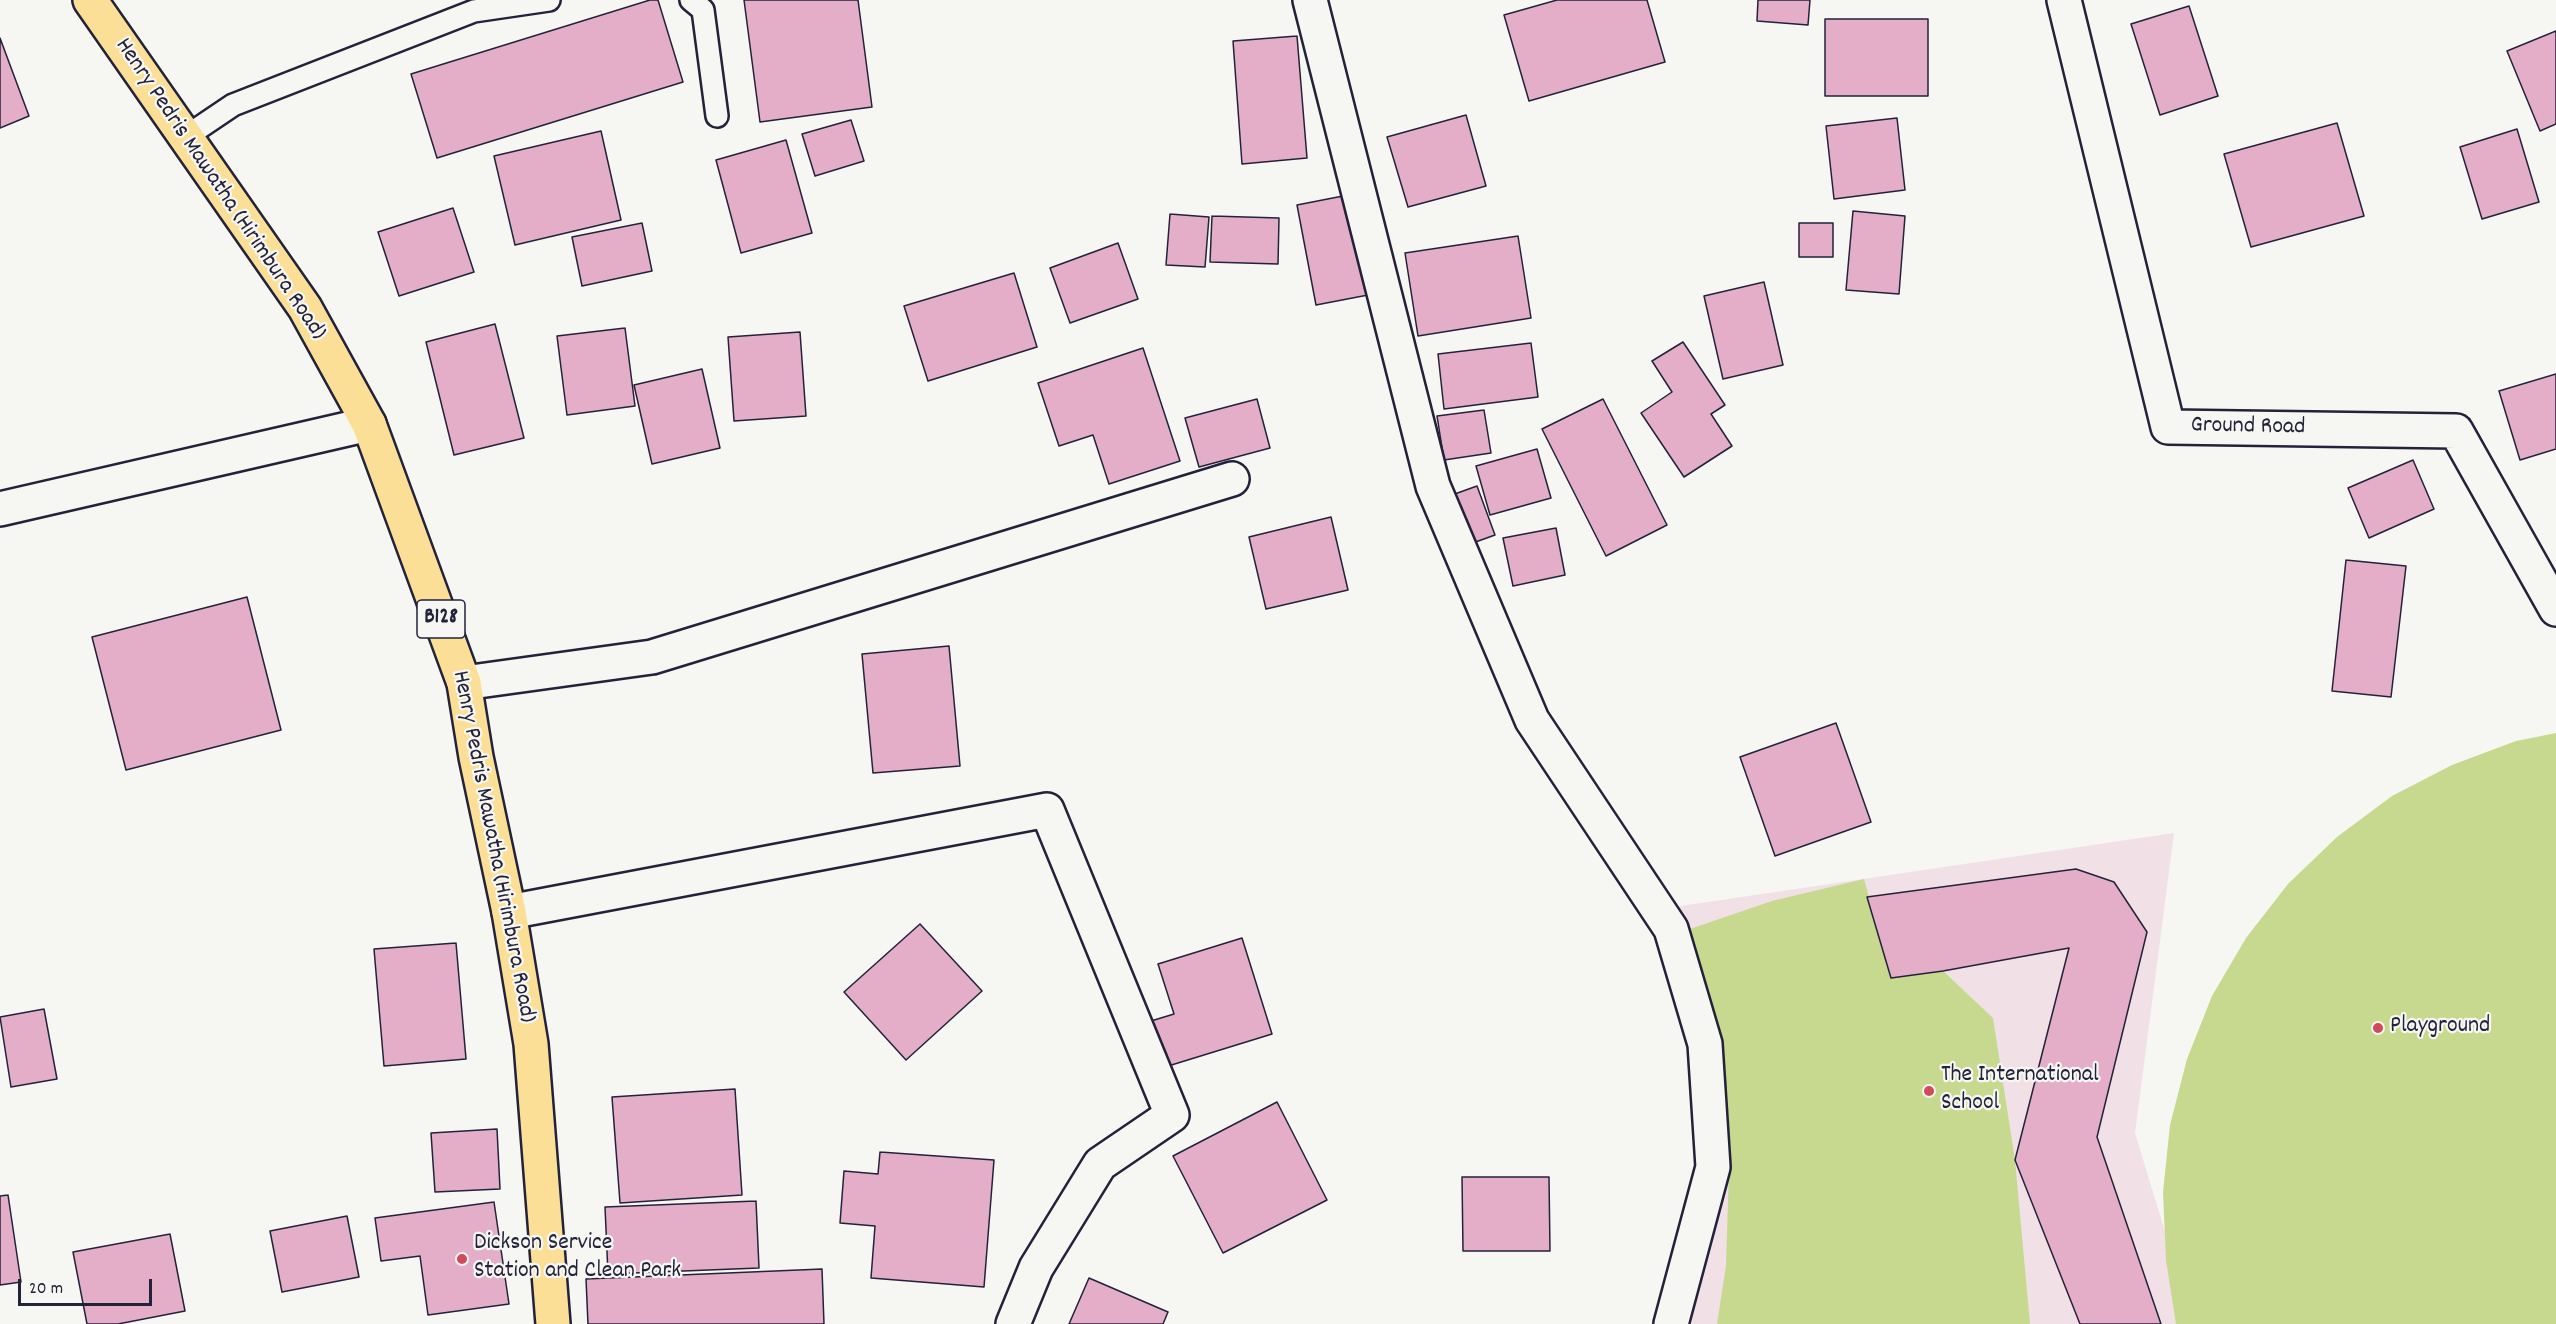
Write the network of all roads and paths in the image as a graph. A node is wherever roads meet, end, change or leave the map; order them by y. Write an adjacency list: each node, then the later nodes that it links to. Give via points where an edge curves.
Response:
1 (90, 0): 7 (main road, Henry Pedris Mawatha (Hirimbura Road) / B128)
2 (549, 0): 7 (lane, via 474,11 233,105)
3 (691, 0): 6 (lane, via 703,10)
4 (1310, 0): 16 (street, via 1432,486 1532,720 1671,929 1706,1044 1713,1167)
5 (2064, 0): 11 (street, Ground Road, via 2168,427 2456,431)
6 (717, 116)
7 (184, 138): 8 (main road, Henry Pedris Mawatha (Hirimbura Road) / B128, via 305,308)
8 (369, 424): 10 (street); 12 (main road, Henry Pedris Mawatha (Hirimbura Road) / B128)
9 (1232, 479): 12 (street, via 652,657)
10 (0, 509)
11 (2556, 609)
12 (464, 683): 13 (main road, Henry Pedris Mawatha (Hirimbura Road) / B128)
13 (509, 912): 14 (main road, Henry Pedris Mawatha (Hirimbura Road) / B128, via 531,1044); 15 (street, via 1047,810 1172,1115 1100,1164 1036,1268)
14 (553, 1324)
15 (1013, 1324)
16 (1671, 1324)

